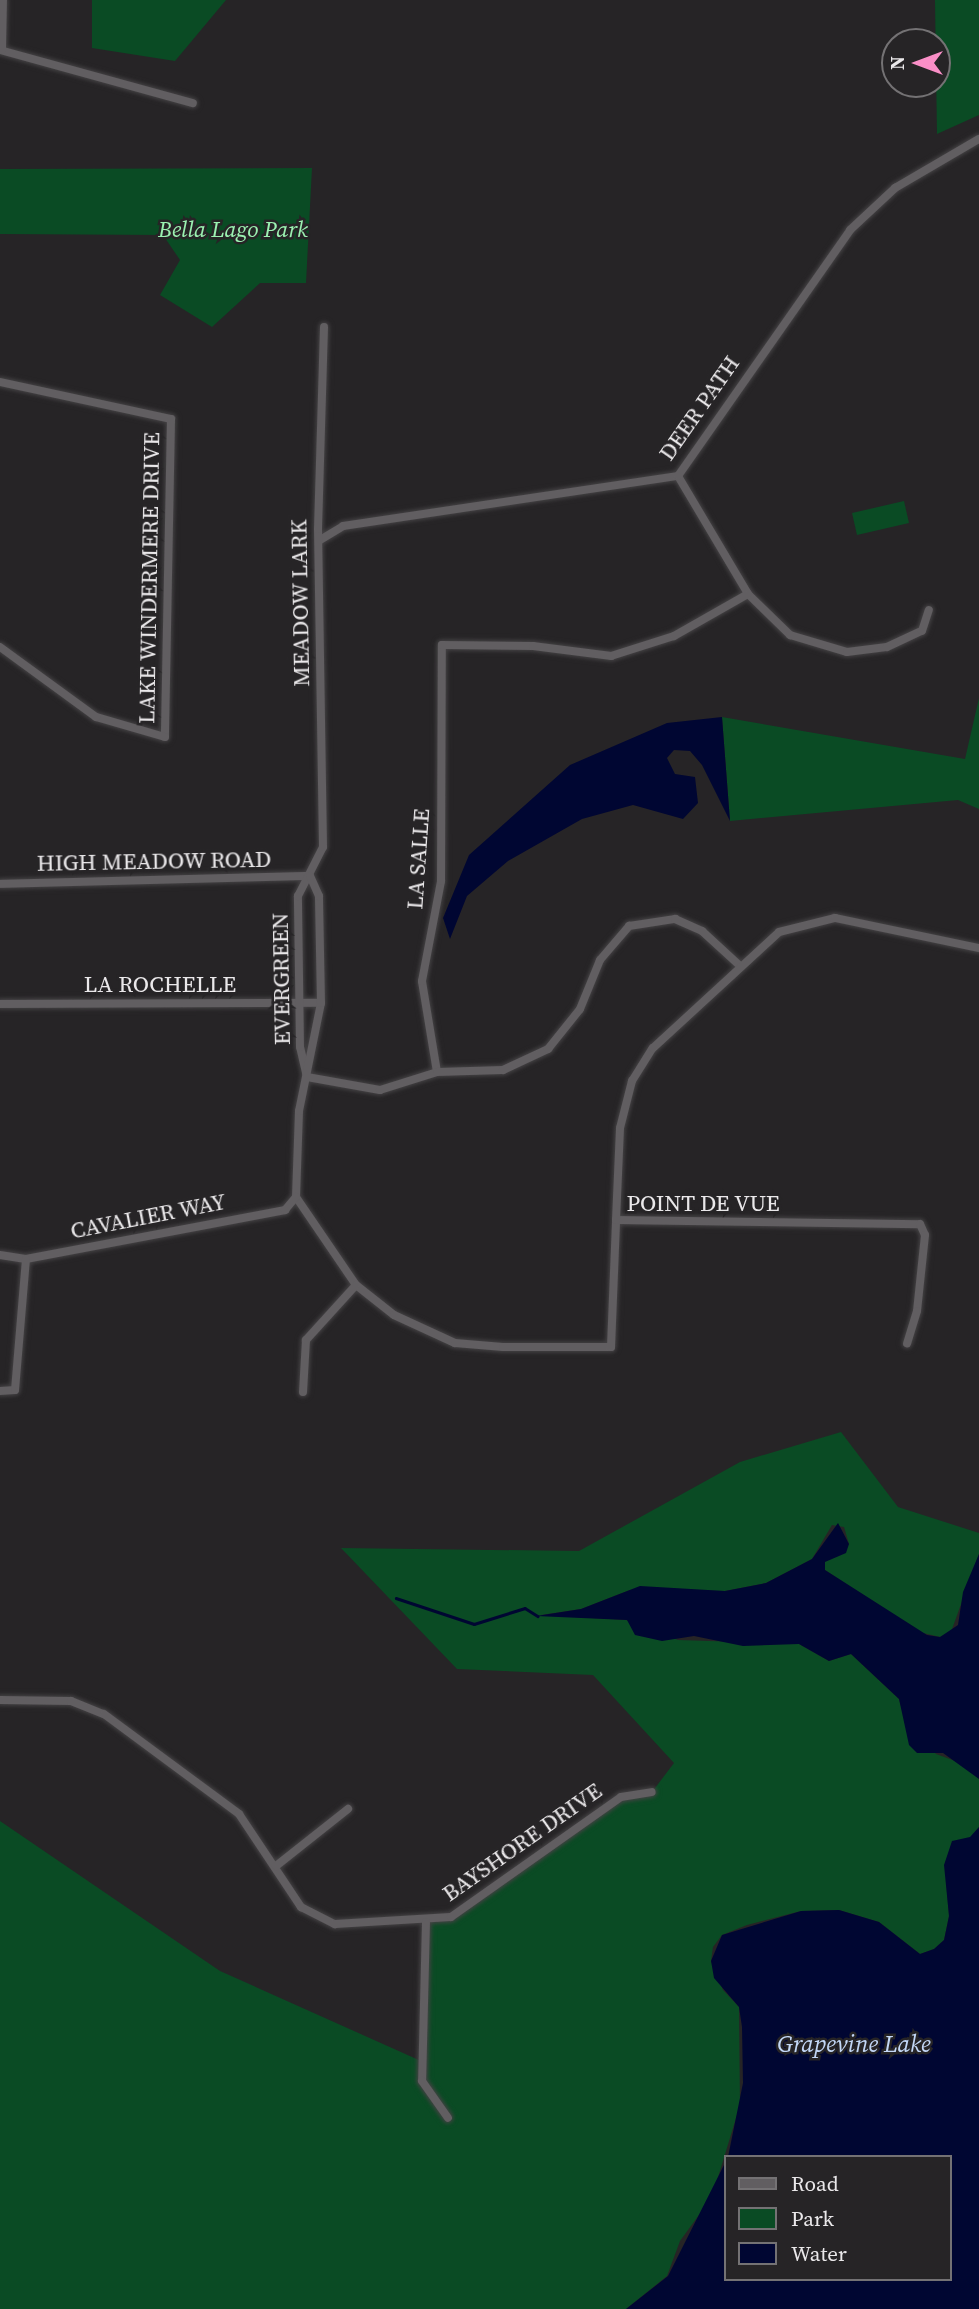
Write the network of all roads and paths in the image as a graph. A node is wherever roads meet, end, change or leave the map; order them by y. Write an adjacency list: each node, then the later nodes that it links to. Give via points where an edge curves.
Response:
1 (4, 0): 2 (street)
2 (1, 50): 3 (street)
3 (193, 103)
4 (979, 139): 7 (street, DEER PATH, via 895,188 850,230)
5 (324, 327): 8 (street, MEADOW LARK)
6 (0, 382): 11 (street, LAKE WINDERMERE DRIVE, via 171,419 165,737 96,717)
7 (678, 476): 8 (street, DEER PATH, via 343,526); 9 (street)
8 (320, 540): 12 (street, MEADOW LARK, via 323,847)
9 (748, 594): 10 (street, via 790,635 847,652 887,647 922,631); 19 (street, LA SALLE, via 674,636 611,656 533,646 442,645 441,881 422,981)
10 (929, 610)
11 (0, 647)
12 (310, 876): 13 (street, HIGH MEADOW ROAD); 16 (street, EVERGREEN, via 298,896); 17 (street, EVERGREEN, via 319,896)
13 (0, 884)
14 (979, 948): 15 (street, via 835,918 779,932)
15 (738, 964): 19 (street, via 702,931 675,919 629,926 600,960 580,1009 548,1049 503,1070); 22 (street, via 653,1048 632,1081 620,1128)
16 (299, 1003): 17 (street, LA ROCHELLE); 18 (street, LA ROCHELLE); 20 (street, EVERGREEN)
17 (321, 1003): 20 (street, EVERGREEN)
18 (0, 1004)
19 (437, 1072): 20 (street, via 380,1090)
20 (307, 1077): 21 (street, EVERGREEN, via 299,1111)
21 (296, 1197): 24 (street, CAVALIER WAY, via 285,1210); 25 (street, POINT DE VUE)
22 (617, 1220): 25 (street, POINT DE VUE, via 614,1340 603,1350 454,1343 394,1315); 26 (street, POINT DE VUE, via 920,1224 925,1235 918,1311)
23 (0, 1255): 24 (street, CAVALIER WAY)
24 (26, 1259): 27 (street, via 15,1390)
25 (356, 1284): 28 (street, via 306,1340)
26 (907, 1344)
27 (0, 1391)
28 (303, 1392)
29 (0, 1700): 32 (street, BAYSHORE DRIVE, via 71,1701 104,1714 239,1814)
30 (652, 1791): 33 (street, BAYSHORE DRIVE, via 621,1797 451,1917)
31 (348, 1809): 32 (street)
32 (276, 1866): 33 (street, BAYSHORE DRIVE, via 301,1908 325,1921)
33 (426, 1922): 34 (street, via 422,2081)
34 (448, 2118)

